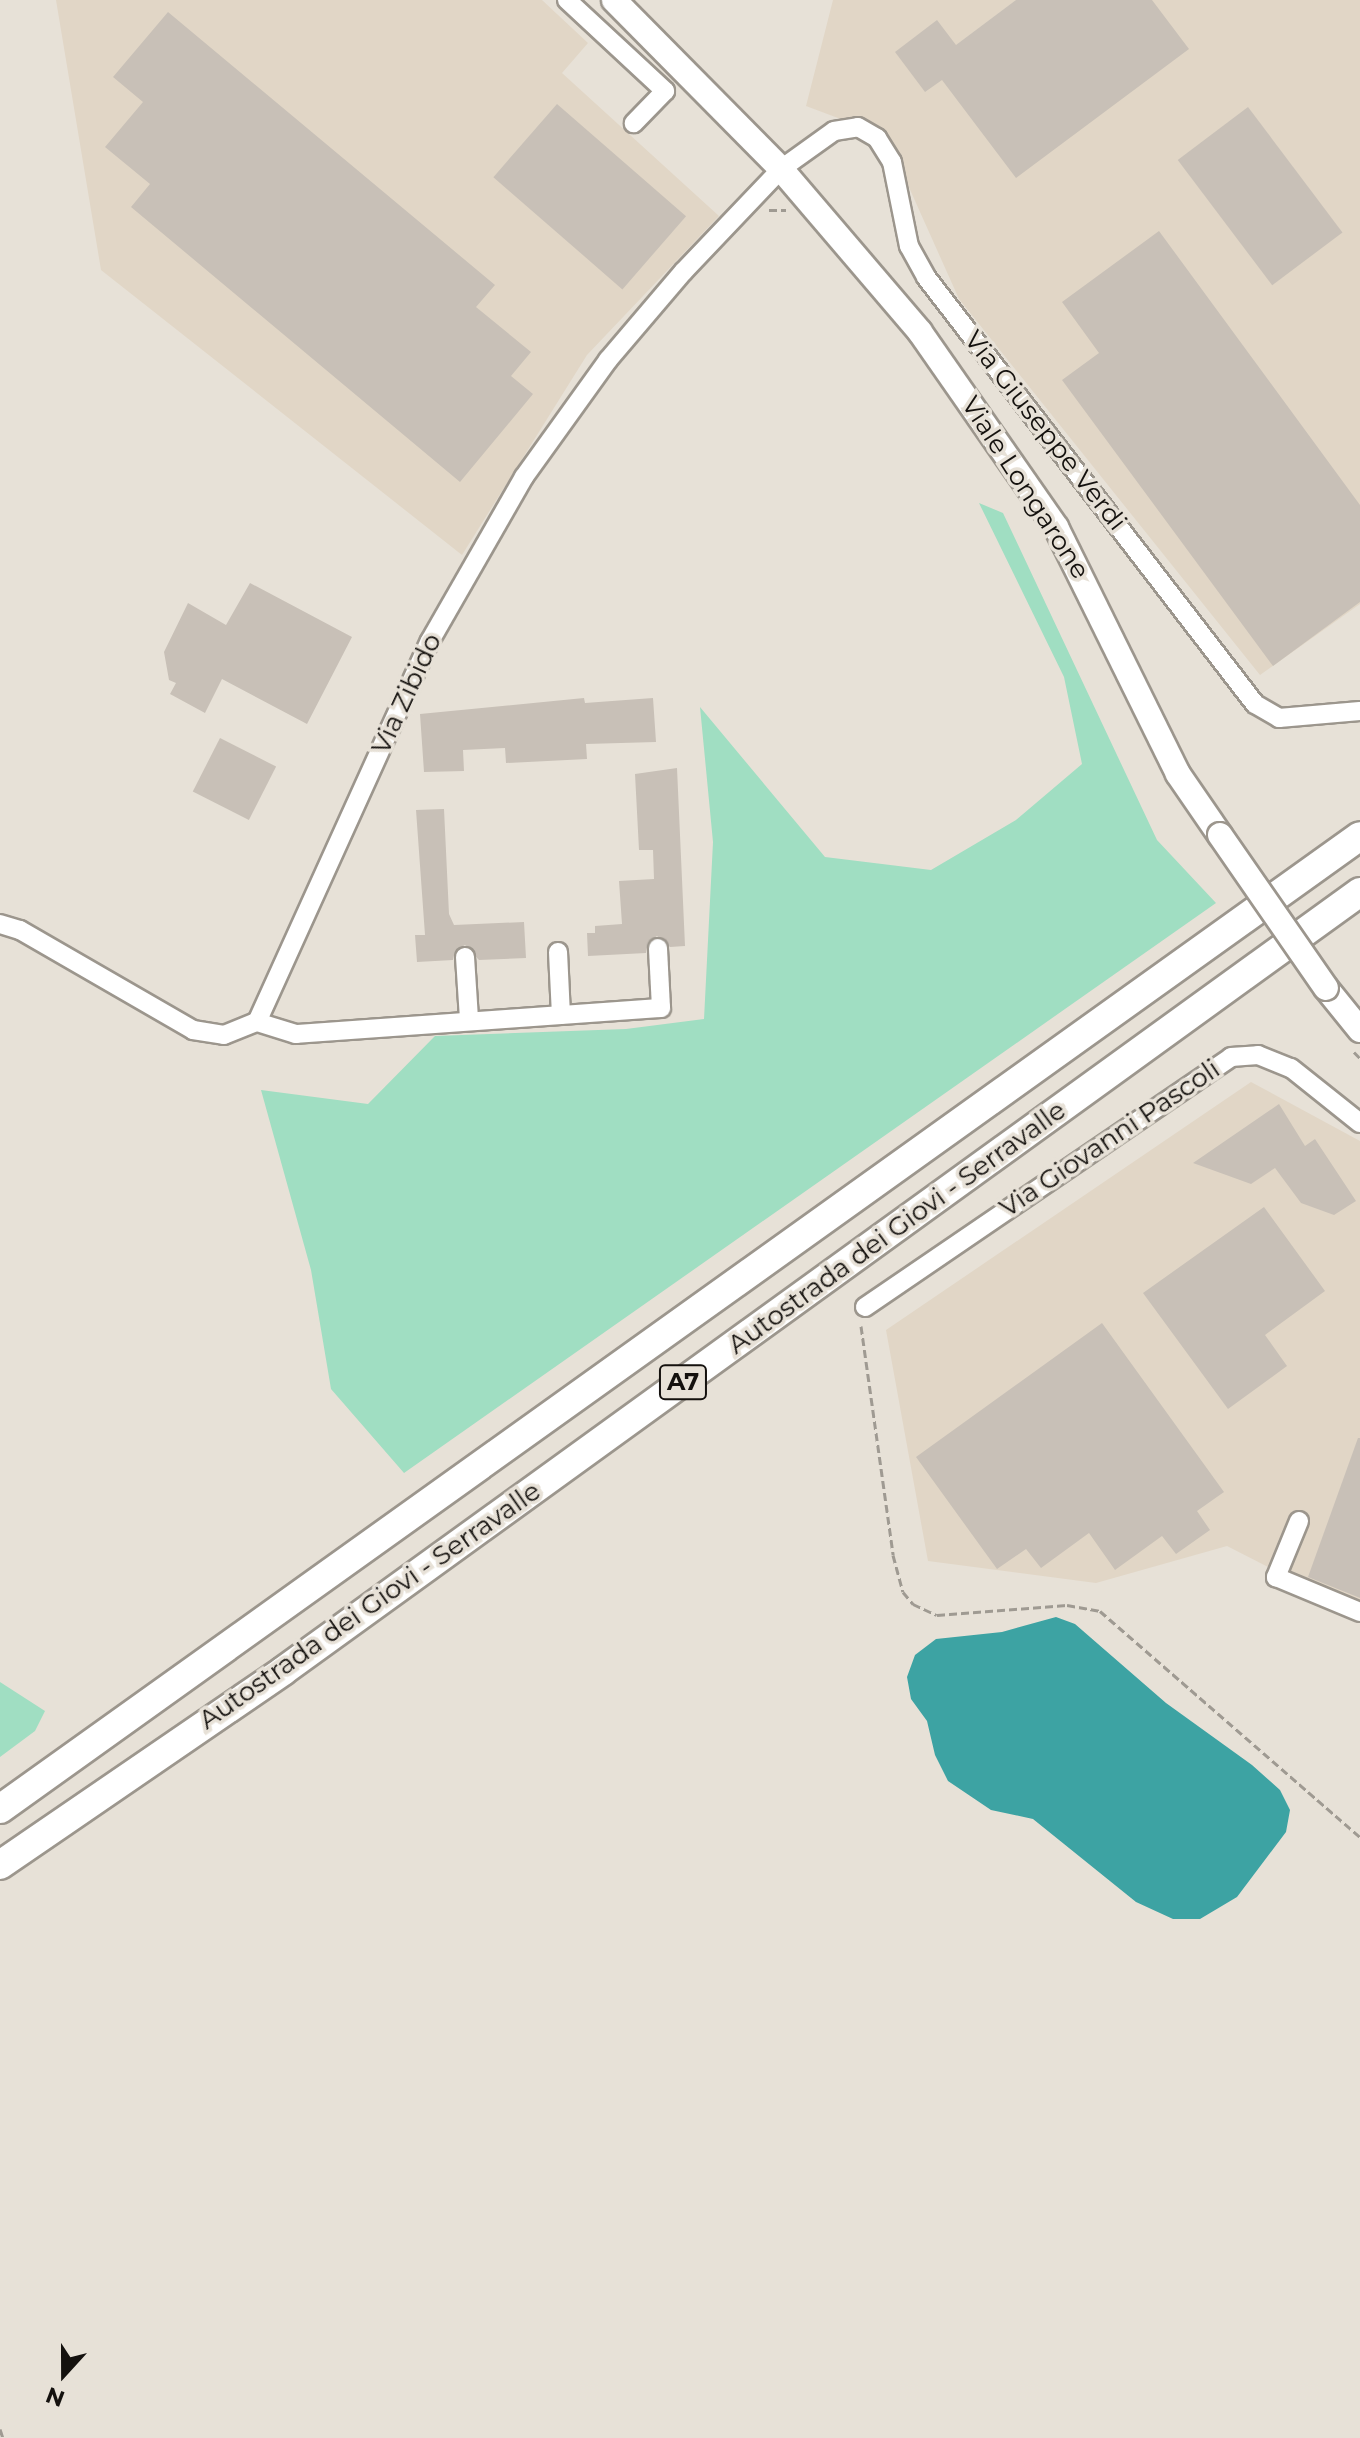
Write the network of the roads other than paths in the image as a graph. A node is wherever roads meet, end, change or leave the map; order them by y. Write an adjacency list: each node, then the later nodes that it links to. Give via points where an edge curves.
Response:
1 (567, 0): 3 (street, via 665,91)
2 (614, 0): 4 (main road, Viale Longarone)
3 (634, 123)
4 (781, 169): 5 (street, Via Giuseppe Verdi, via 834,131 858,127 877,138 892,162 909,246 926,277 1255,704 1279,718); 14 (street, Via Zibido, via 608,360 483,542 430,641); 15 (main road, Viale Longarone, bridge, via 920,332 1056,527 1098,602 1178,774)
5 (1360, 711)
6 (1360, 836): 20 (highway, Autostrada dei Giovi - Serravalle / A7)
7 (1360, 892): 21 (highway, Autostrada dei Giovi - Serravalle / A7, via 283,1671)
8 (0, 924): 14 (street, via 20,930 193,1030 224,1035)
9 (658, 948): 12 (street, via 661,1008)
10 (558, 952): 12 (street)
11 (465, 957): 13 (street)
12 (561, 1015): 13 (street)
13 (469, 1019): 14 (street, via 296,1034)
14 (257, 1022)
15 (1360, 1030)
16 (1360, 1123): 17 (street, Via Giovanni Pascoli, via 1291,1068 1258,1055 1231,1057)
17 (865, 1307)
18 (1299, 1521): 19 (street, via 1276,1577)
19 (1360, 1612)
20 (0, 1809)
21 (0, 1865)

